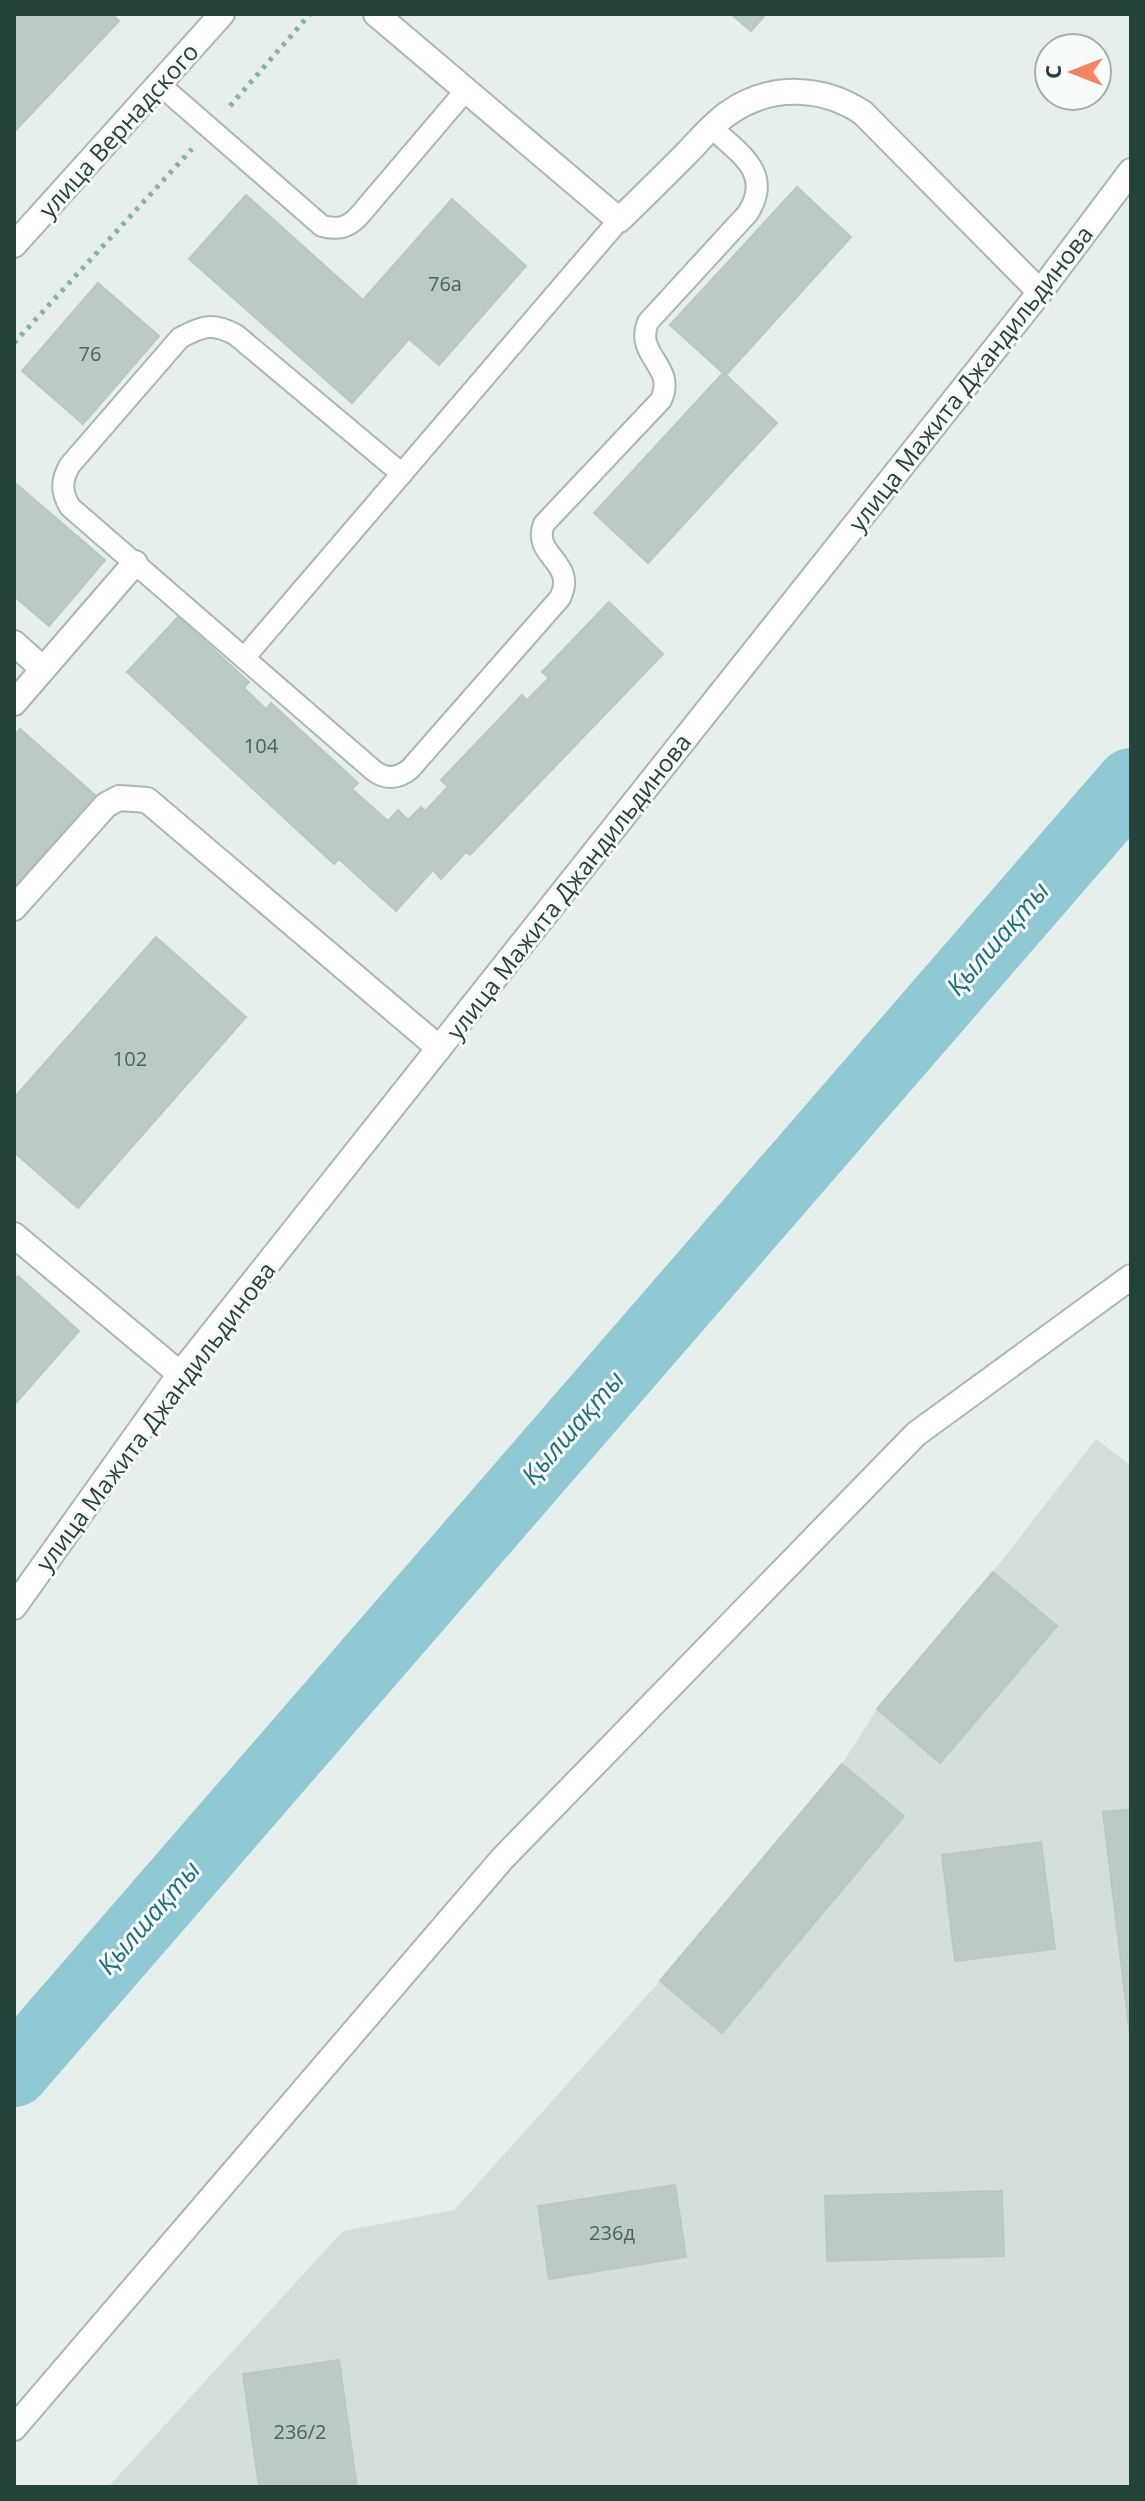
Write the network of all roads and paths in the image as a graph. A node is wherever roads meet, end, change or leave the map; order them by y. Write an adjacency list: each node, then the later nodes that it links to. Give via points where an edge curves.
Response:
1 (222, 14): 4 (street, улица Вернадского)
2 (310, 14): 7 (path)
3 (376, 14): 5 (street)
4 (159, 84): 7 (lane); 10 (street, улица Вернадского)
5 (466, 90): 7 (lane, via 342,229 322,226); 9 (street)
6 (712, 128): 9 (street); 11 (street, via 750,100 774,92 802,91 847,102); 16 (lane, via 743,156 758,185 748,213 648,322 647,349 665,378 661,400 544,524 542,543 565,579 560,598 410,769 396,777 377,773)
7 (210, 129): 12 (path)
8 (1131, 171): 11 (street, улица Мажита Джандильдинова)
9 (619, 220): 13 (lane)
10 (14, 245)
11 (1040, 292): 20 (street, улица Мажита Джандильдинова)
12 (14, 343)
13 (402, 474): 14 (lane, via 236,335 224,328 198,328 180,338 64,475 62,487 70,507); 16 (lane)
14 (135, 563): 16 (lane); 17 (street)
15 (14, 643): 17 (street)
16 (244, 658)
17 (43, 669): 18 (street)
18 (14, 703)
19 (14, 908): 20 (street, via 106,805 119,798 147,800)
20 (439, 1048): 23 (street, улица Мажита Джандильдинова)
21 (14, 1235): 23 (street)
22 (1131, 1277): 25 (street, via 916,1434 513,1848)
23 (180, 1374): 24 (street, улица Мажита Джандильдинова)
24 (14, 1607)
25 (14, 2428)

